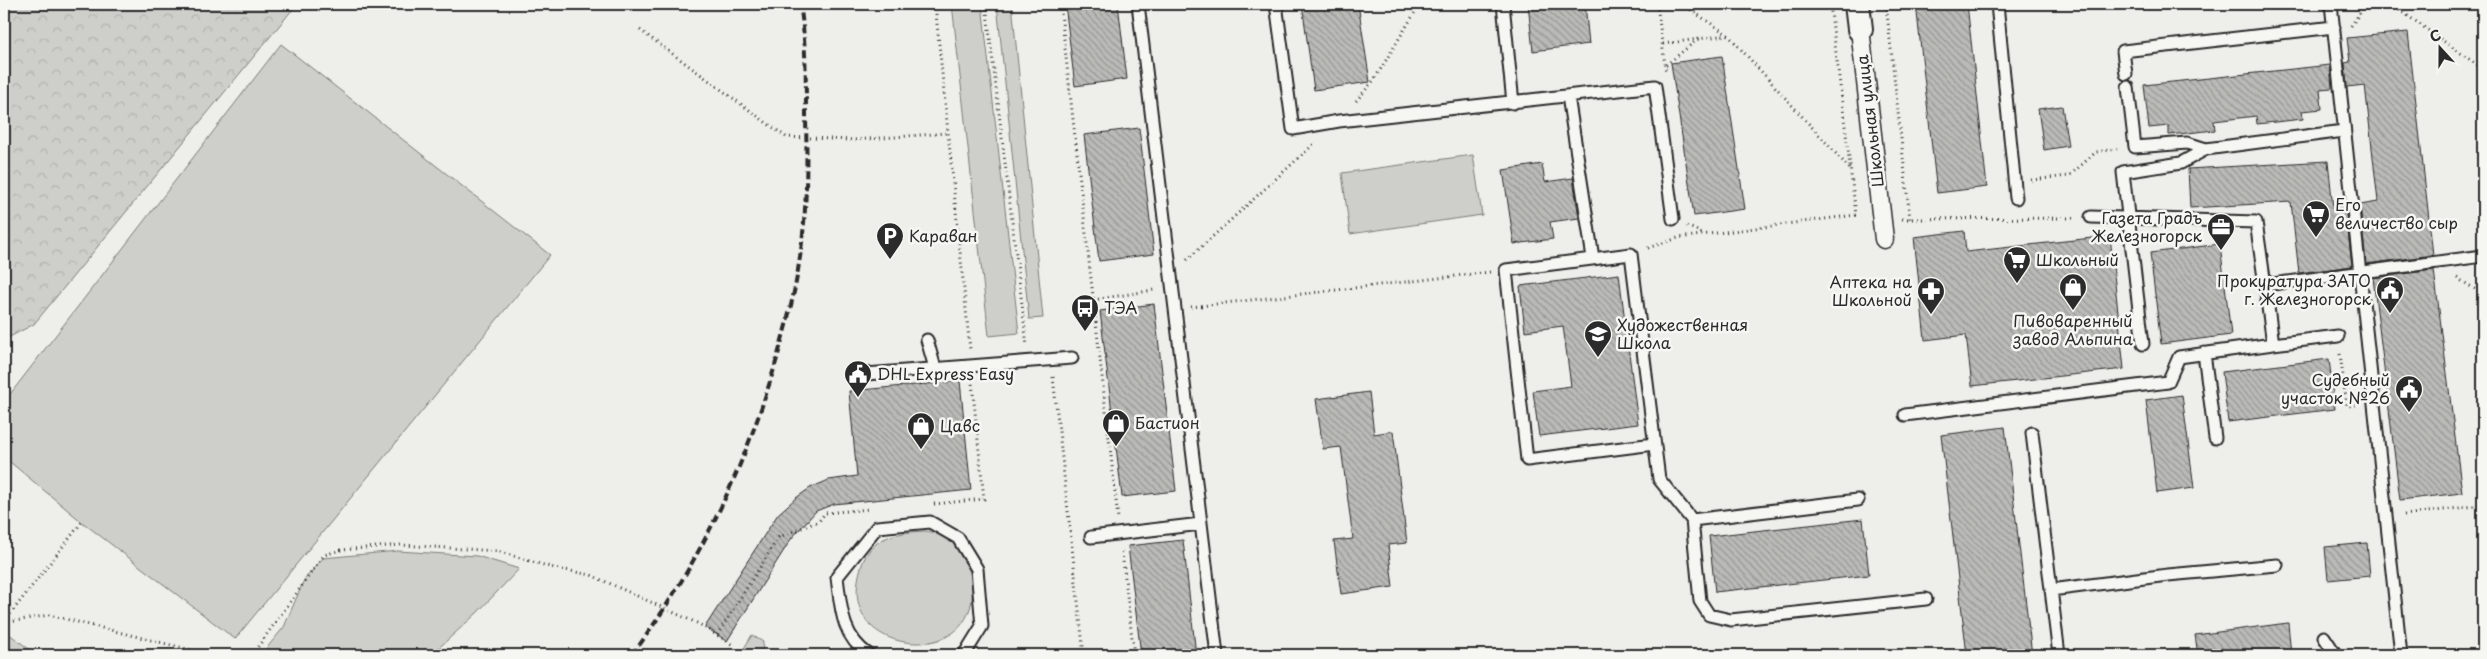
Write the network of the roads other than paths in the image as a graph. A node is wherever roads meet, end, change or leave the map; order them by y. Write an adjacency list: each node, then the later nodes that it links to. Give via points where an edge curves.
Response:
1 (1138, 4): 38 (lane)
2 (1276, 4): 12 (lane, via 1293,129)
3 (1503, 4): 12 (lane)
4 (1857, 4): 8 (street, Школьная улица)
5 (1996, 4): 15 (lane)
6 (2331, 4): 7 (lane)
7 (2334, 28): 9 (lane, via 2123,51); 13 (lane)
8 (1860, 29): 19 (street, Школьная улица)
9 (2126, 74)
10 (2128, 87): 14 (lane, via 2135,147 2187,143)
11 (1568, 96): 12 (lane); 17 (lane, via 1655,86); 21 (lane)
12 (1514, 103)
13 (2344, 131): 14 (lane); 22 (lane)
14 (2206, 149): 18 (lane, via 2180,163 2123,172)
15 (2016, 198)
16 (2091, 218): 18 (lane)
17 (1673, 219)
18 (2128, 219): 23 (lane, via 2256,222); 26 (lane)
19 (1884, 239)
20 (2483, 256): 22 (lane)
21 (1593, 258): 35 (lane, via 1631,254); 35 (lane, via 1506,270 1527,460)
22 (2359, 273): 23 (lane); 49 (lane)
23 (2265, 285): 27 (lane)
24 (2338, 336): 27 (lane)
25 (927, 340): 30 (lane)
26 (2143, 344)
27 (2273, 344): 28 (lane)
28 (2204, 354): 32 (lane, via 2179,357 2168,382); 34 (lane)
29 (1072, 358): 30 (lane)
30 (935, 368): 31 (lane)
31 (853, 375)
32 (1904, 414)
33 (2032, 434): 41 (lane)
34 (2215, 438)
35 (1654, 444): 37 (lane, via 1659,479)
36 (1858, 500): 37 (lane)
37 (1692, 520): 42 (lane, via 1700,601 1709,614 1731,620)
38 (1201, 524): 39 (lane); 46 (lane)
39 (1091, 536)
40 (2277, 565): 41 (lane, via 2168,574)
41 (2051, 590): 47 (lane)
42 (1926, 599)
43 (2324, 637): 48 (lane)
44 (869, 655): 45 (lane, via 843,623 837,577 877,527 930,522 958,538 977,569 982,626)
45 (964, 655)
46 (1217, 655)
47 (2058, 655)
48 (2336, 655)
49 (2402, 655)

